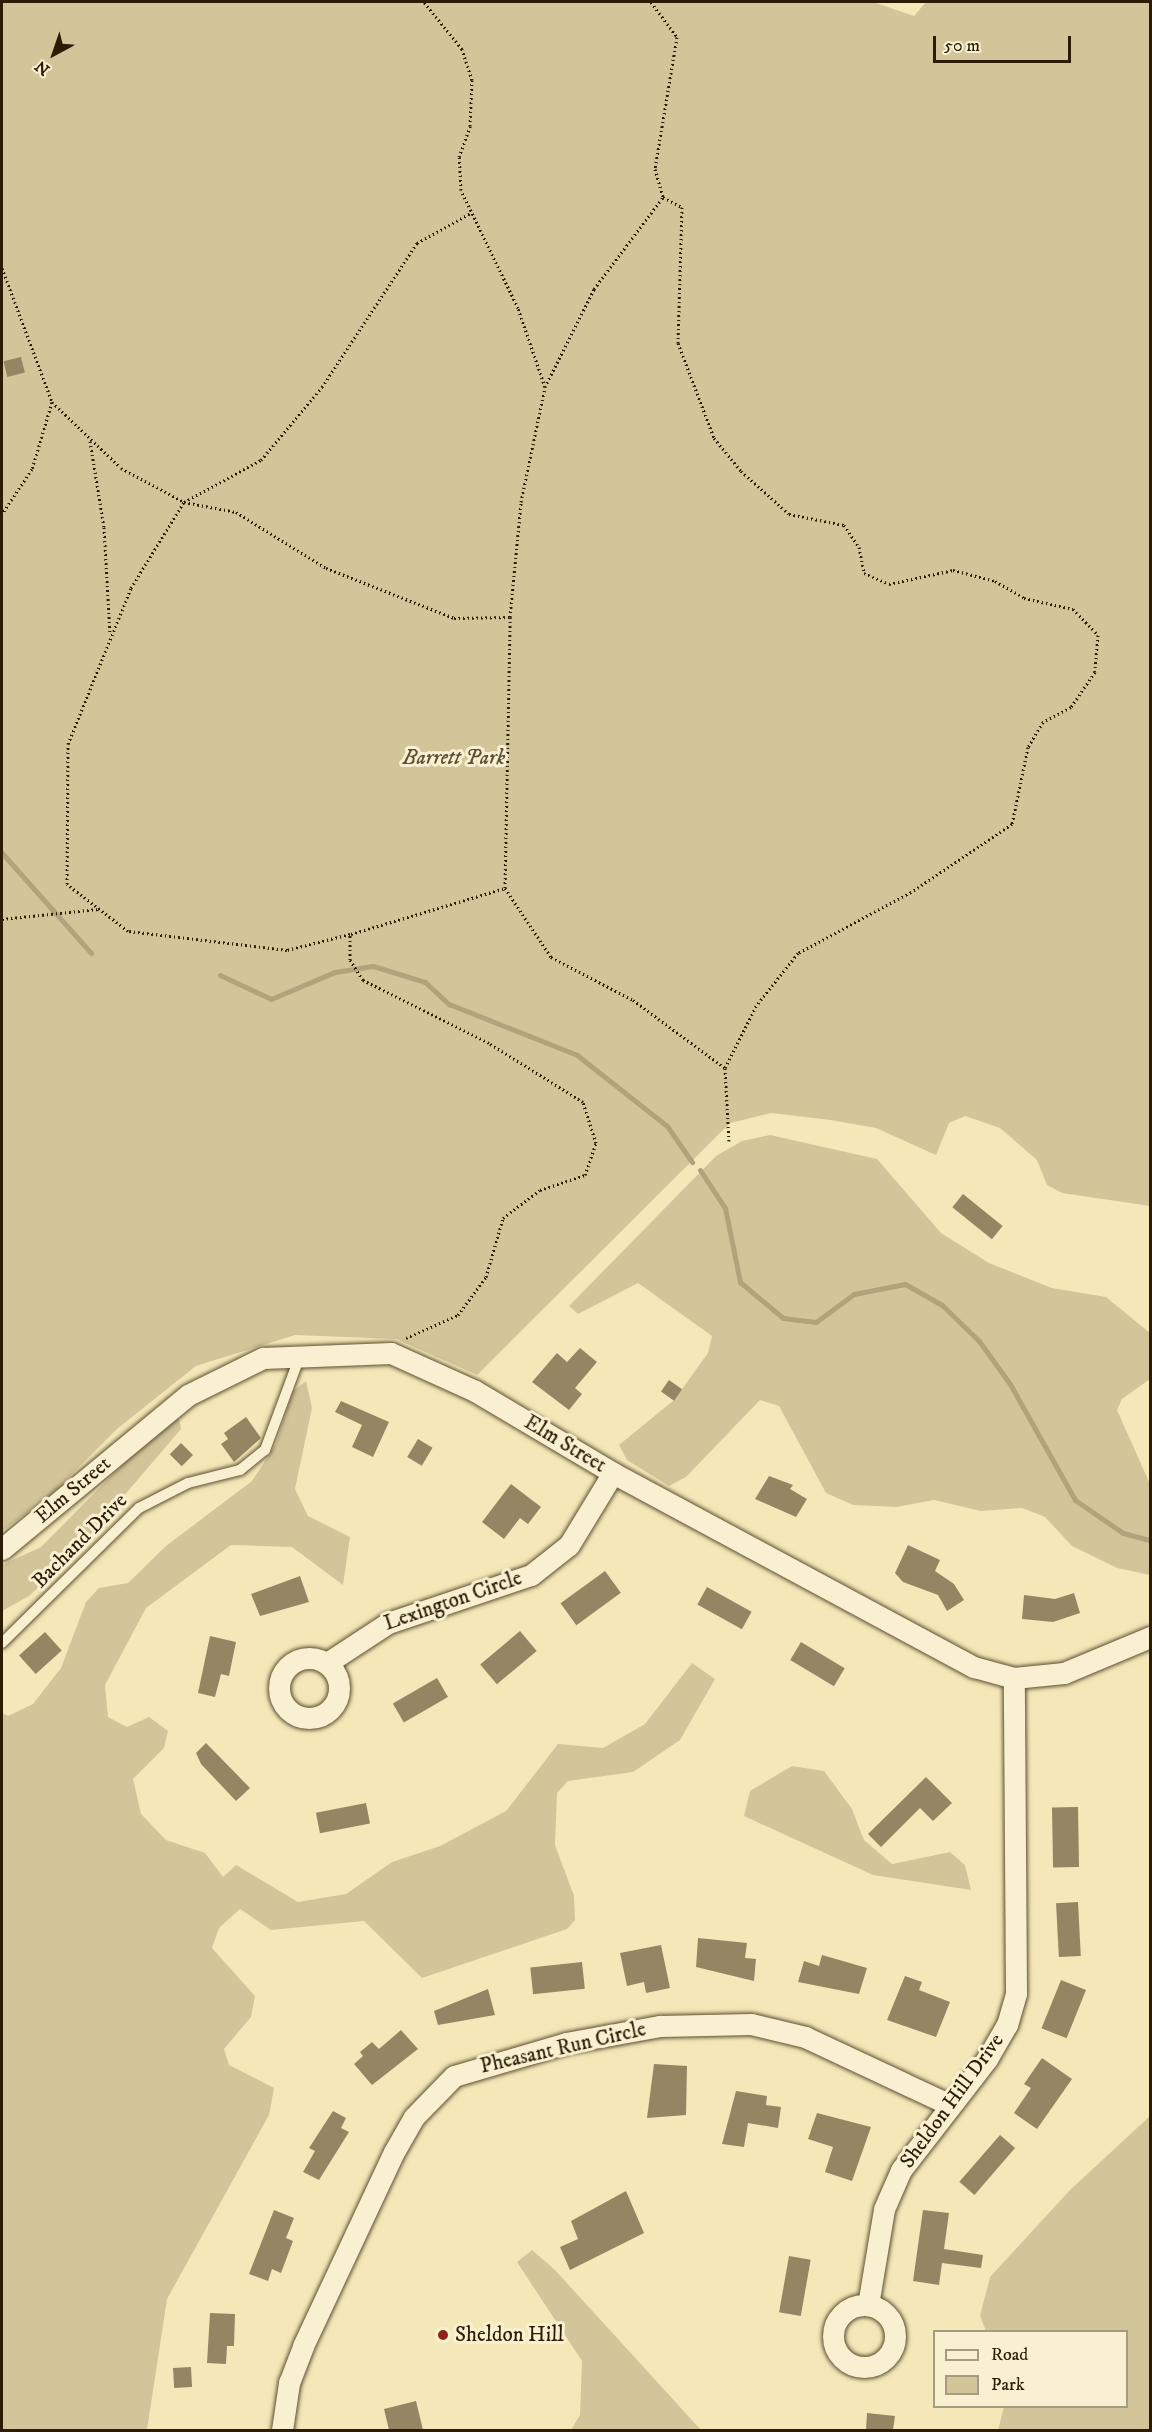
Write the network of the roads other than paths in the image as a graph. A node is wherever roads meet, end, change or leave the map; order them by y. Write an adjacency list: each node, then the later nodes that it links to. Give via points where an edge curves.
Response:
1 (301, 1356): 2 (street, Elm Street, via 391,1353 475,1391); 3 (street, Elm Street, via 263,1358 188,1395); 5 (lane, Bachand Drive, via 265,1450 240,1470 188,1483 139,1508)
2 (613, 1473): 6 (street, Lexington Circle, via 569,1545 531,1575 388,1623); 7 (street, Elm Street, via 926,1644)
3 (2, 1549)
4 (1150, 1638): 7 (street, Elm Street, via 1064,1673)
5 (2, 1643)
6 (327, 1663)
7 (1014, 1678): 8 (street, Sheldon Hill Drive, via 1016,1993 1007,2025 987,2059)
8 (948, 2104): 9 (street, Sheldon Hill Drive, via 901,2170 884,2209); 10 (street, Pheasant Run Circle, via 805,2037 751,2024 660,2026 534,2051 454,2076 414,2117 394,2152 303,2346 289,2384)
9 (867, 2305)
10 (282, 2430)

